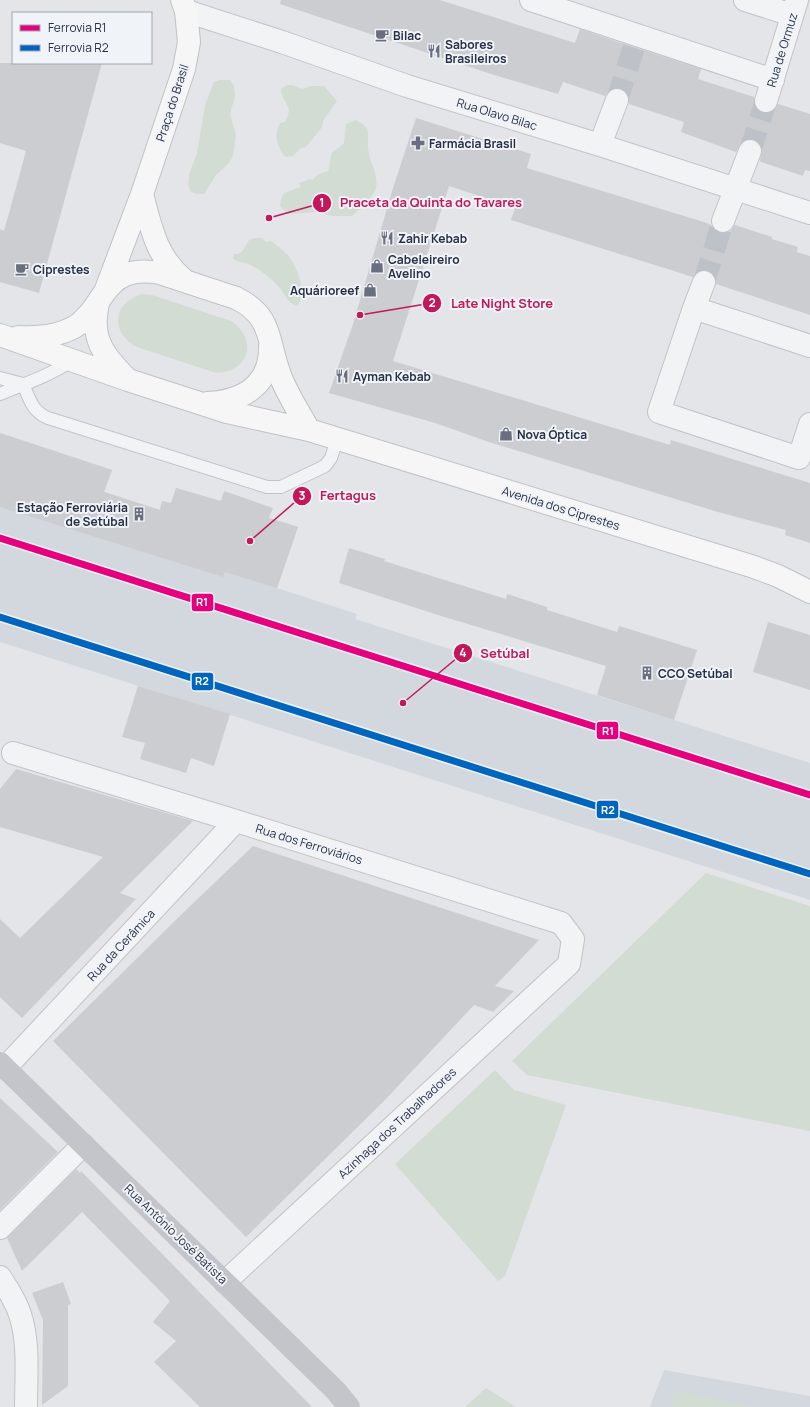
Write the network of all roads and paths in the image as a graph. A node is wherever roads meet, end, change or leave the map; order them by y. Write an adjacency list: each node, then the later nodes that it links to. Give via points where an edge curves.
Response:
1 (531, 0): 5 (street, via 636,42)
2 (745, 0): 4 (street)
3 (184, 6): 8 (street, Rua Olavo Bilac, via 407,86); 11 (main road, Praça do Brasil, via 190,42 184,69)
4 (795, 8): 5 (street, Rua de Ormuz)
5 (773, 80): 7 (street, Rua de Ormuz)
6 (617, 100): 8 (street)
7 (766, 100)
8 (600, 145): 10 (street, Rua Olavo Bilac)
9 (750, 151): 10 (street)
10 (736, 189): 12 (street, Rua Olavo Bilac); 13 (street)
11 (142, 194): 14 (main road, via 152,233 160,252 174,272); 16 (main road, Praça do Brasil)
12 (810, 213)
13 (723, 221)
14 (186, 282): 16 (main road, Avenida dos Ciprestes, via 160,273 135,272 113,282); 19 (main road, Avenida dos Ciprestes, via 246,302 266,325)
15 (704, 282): 17 (street)
16 (101, 298): 18 (main road, Avenida dos Ciprestes, via 80,323 65,332 29,338); 23 (main road, Avenida dos Ciprestes, via 95,317 95,331 115,367)
17 (694, 308): 20 (street); 30 (street, via 659,412)
18 (1, 336): 21 (main road, Avenida dos Ciprestes)
19 (270, 338): 26 (main road, Avenida dos Ciprestes, via 267,367 254,387 245,395 232,400); 28 (main road, Avenida dos Ciprestes, via 281,376)
20 (810, 346)
21 (71, 361): 23 (main road, Avenida dos Ciprestes); 24 (lane, via 59,369)
22 (0, 378): 24 (lane)
23 (128, 380): 26 (main road, Avenida dos Ciprestes)
24 (23, 384): 25 (lane); 29 (lane, via 33,406 39,414 48,418 267,487 281,487 325,466 332,458)
25 (0, 394)
26 (203, 404): 28 (main road, Avenida dos Ciprestes)
27 (810, 424): 30 (street)
28 (309, 430): 29 (main road, Avenida dos Ciprestes)
29 (337, 439): 31 (main road, Avenida dos Ciprestes)
30 (804, 460)
31 (778, 576): 32 (main road); 33 (main road, Avenida dos Ciprestes)
32 (810, 577)
33 (810, 592)
34 (13, 753): 35 (street, Rua dos Ferroviários)
35 (236, 822): 36 (street, Rua dos Ferroviários, via 561,923 573,939); 37 (street, Rua da Cerâmica)
36 (569, 964): 41 (street, Azinhaga dos Trabalhadores)
37 (3, 1066): 38 (main road, Rua António José Batista)
38 (83, 1145): 39 (street); 41 (main road, Rua António José Batista)
39 (0, 1228)
40 (0, 1277): 42 (street, via 13,1298 22,1320 26,1342)
41 (225, 1282): 43 (main road, Rua António José Batista)
42 (26, 1407)
43 (349, 1407)

